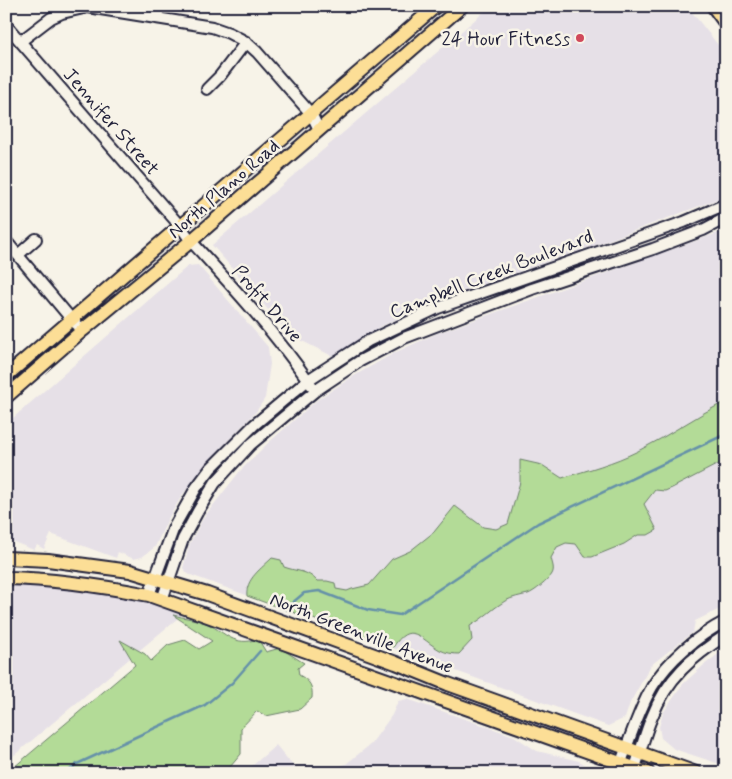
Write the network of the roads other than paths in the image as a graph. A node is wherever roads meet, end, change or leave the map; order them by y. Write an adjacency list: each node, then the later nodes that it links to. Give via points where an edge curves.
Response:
1 (159, 6): 5 (street)
2 (436, 6): 11 (main road, North Plano Road)
3 (462, 6): 12 (main road, North Plano Road)
4 (713, 6): 6 (main road)
5 (157, 18): 8 (street, via 88,7 51,18); 9 (street, via 212,27)
6 (726, 24)
7 (6, 25): 8 (street, Jennifer Street)
8 (20, 41): 16 (street, Jennifer Street)
9 (246, 42): 10 (street); 11 (street)
10 (207, 89)
11 (312, 115): 12 (street); 16 (main road, North Plano Road)
12 (319, 130): 19 (main road, North Plano Road)
13 (726, 204): 14 (street, Campbell Creek Boulevard)
14 (706, 212): 17 (street); 22 (street, Campbell Creek Boulevard)
15 (726, 218): 17 (street, Campbell Creek Boulevard)
16 (181, 226): 19 (street, Jennifer Street); 24 (main road, North Plano Road)
17 (711, 226): 23 (street, Campbell Creek Boulevard, via 653,249)
18 (36, 239): 21 (street)
19 (191, 240): 26 (main road, North Plano Road); 29 (street, Profit Drive, via 268,327)
20 (6, 241): 21 (street)
21 (18, 255): 24 (street)
22 (569, 262): 23 (street); 25 (street, Campbell Creek Boulevard, via 438,308)
23 (573, 274): 27 (street, Campbell Creek Boulevard)
24 (72, 320): 26 (street); 28 (main road, North Plano Road)
25 (398, 326): 27 (street); 29 (street, Campbell Creek Boulevard, via 368,340)
26 (83, 330): 31 (main road, North Plano Road)
27 (404, 338): 30 (street, Campbell Creek Boulevard, via 360,361)
28 (6, 376)
29 (308, 380): 30 (street, Profit Drive); 32 (street, Campbell Creek Boulevard, via 254,425)
30 (315, 391): 33 (street, Campbell Creek Boulevard, via 250,445)
31 (6, 397)
32 (213, 466): 33 (street); 36 (street, Campbell Creek Boulevard, via 185,506)
33 (223, 474): 37 (street, Campbell Creek Boulevard, via 186,532)
34 (6, 558): 36 (main road, North Greenville Avenue, via 83,564)
35 (6, 578): 38 (main road, North Greenville Avenue, via 66,582)
36 (155, 578): 37 (main road, North Greenville Avenue); 38 (street, Campbell Creek Boulevard)
37 (168, 582): 38 (street, Campbell Creek Boulevard); 41 (main road, North Greenville Avenue)
38 (155, 598): 43 (main road, North Greenville Avenue)
39 (726, 621): 41 (street, via 674,658 663,672 644,704)
40 (726, 635): 42 (street, via 689,660 677,674 652,716)
41 (627, 749): 42 (main road, North Greenville Avenue); 43 (street)
42 (640, 754): 44 (street); 46 (main road, North Greenville Avenue)
43 (619, 768): 44 (main road, North Greenville Avenue)
44 (634, 770): 45 (main road, North Greenville Avenue)
45 (648, 773)
46 (696, 773)

